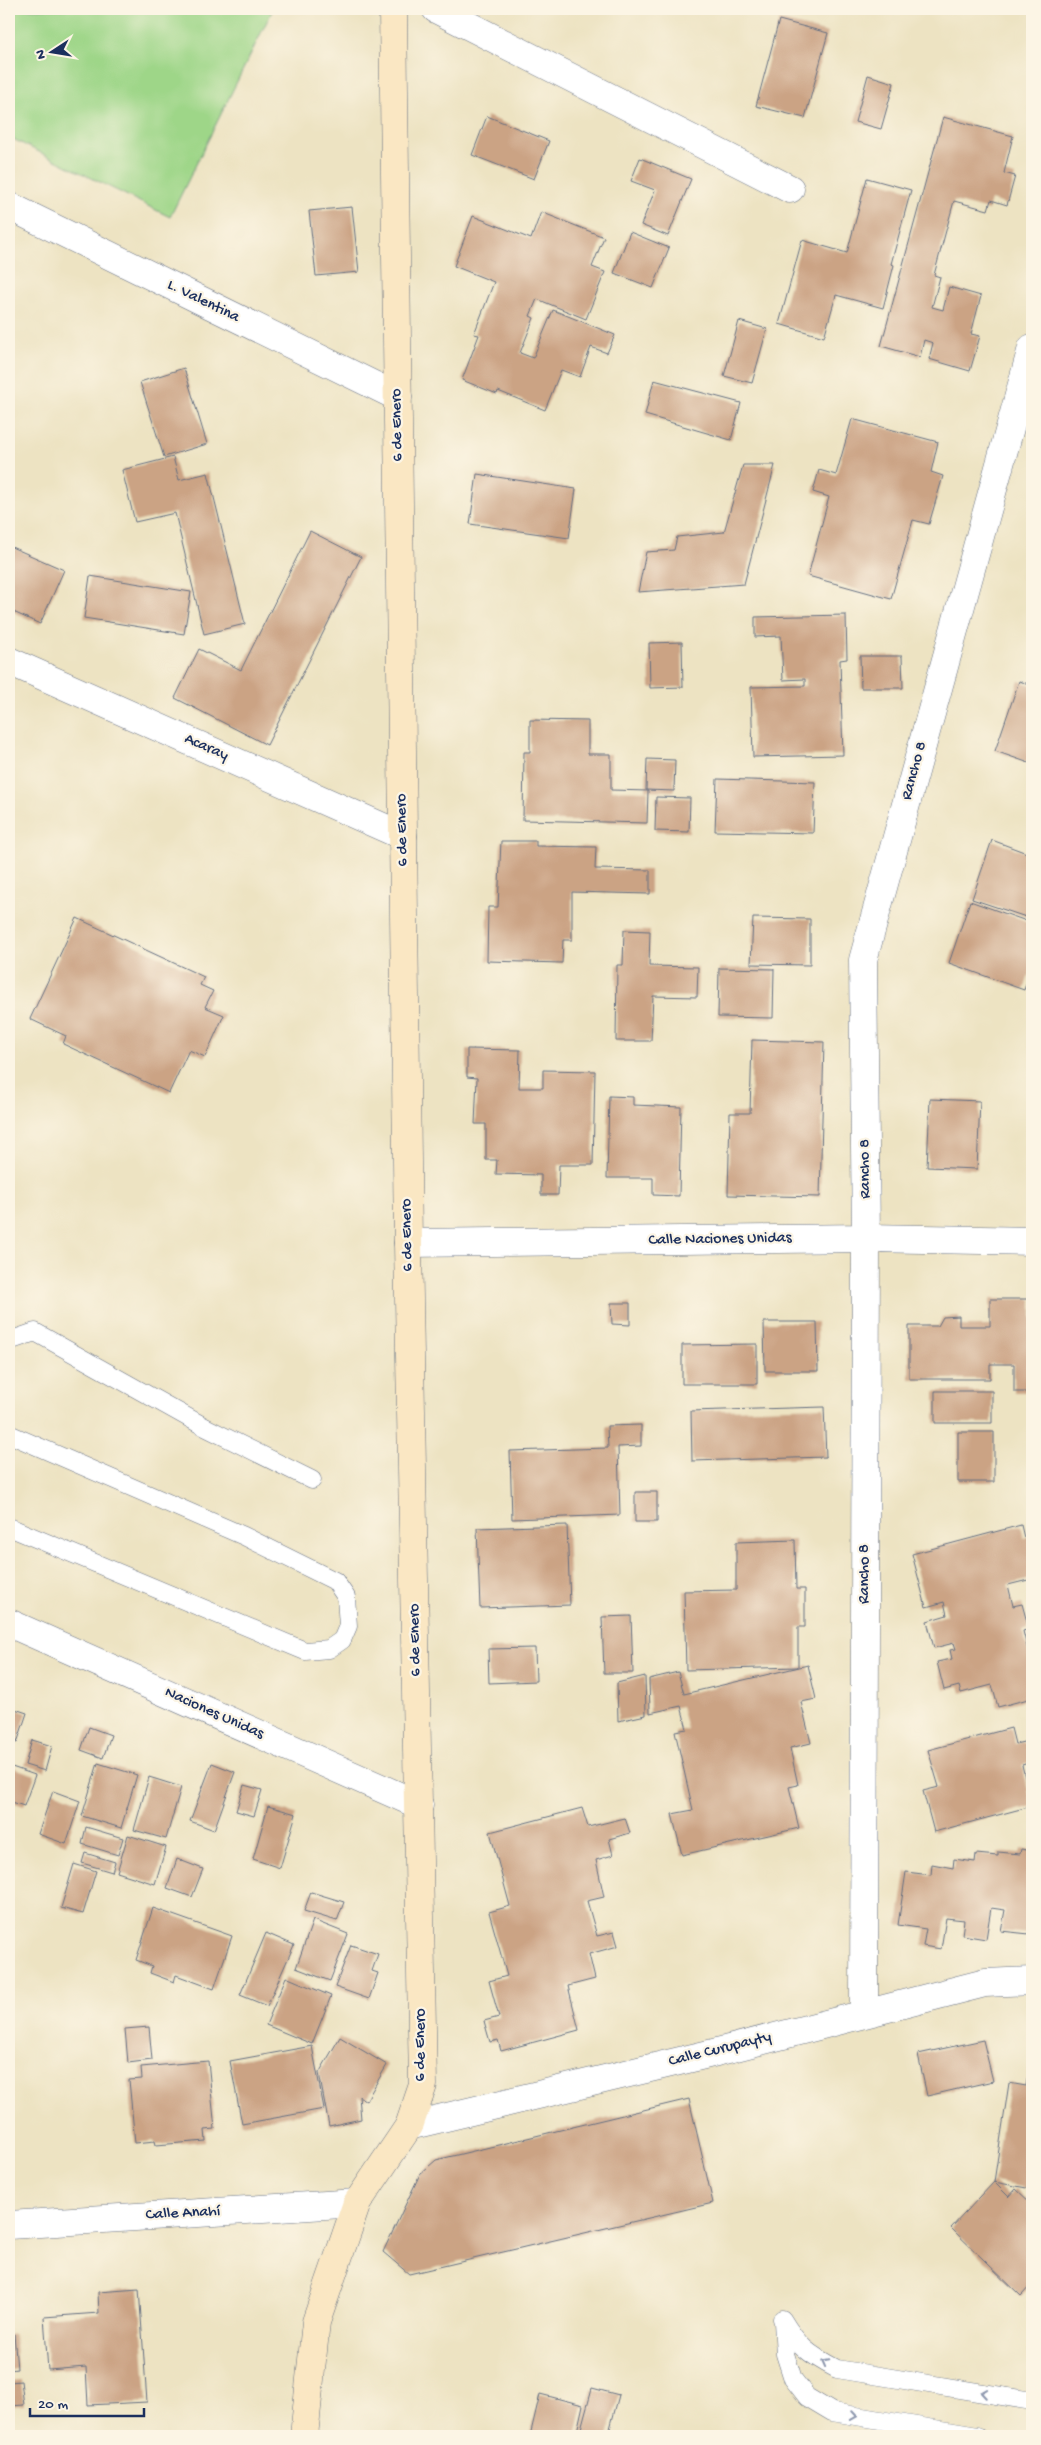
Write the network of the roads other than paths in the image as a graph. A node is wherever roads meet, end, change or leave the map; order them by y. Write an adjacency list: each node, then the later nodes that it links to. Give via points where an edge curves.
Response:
1 (393, 9): 6 (main road, 6 de Enero)
2 (436, 9): 3 (street)
3 (790, 189)
4 (9, 206): 6 (street, L. Valentina)
5 (1032, 348): 9 (street, Rancho 8, via 863,960)
6 (398, 397): 8 (main road, 6 de Enero)
7 (9, 661): 8 (street, Acaray)
8 (403, 836): 11 (main road, 6 de Enero)
9 (866, 1238): 10 (street, Calle Naciones Unidas); 11 (street, Calle Naciones Unidas); 19 (street, Rancho 8)
10 (1032, 1241)
11 (408, 1243): 17 (main road, 6 de Enero)
12 (9, 1341): 14 (lane, via 35,1332 205,1427)
13 (9, 1434): 15 (lane, via 244,1536 335,1581 346,1597 348,1626 342,1640 329,1649 305,1651)
14 (312, 1480)
15 (9, 1527)
16 (9, 1623): 17 (street, Naciones Unidas)
17 (419, 1805): 20 (main road, 6 de Enero, via 423,2085)
18 (1032, 1981): 19 (street, Calle Curupayty, via 985,1982)
19 (864, 2013): 20 (street, Calle Curupayty)
20 (409, 2126): 21 (main road, 6 de Enero)
21 (357, 2204): 22 (street, Calle Anahí); 24 (main road, 6 de Enero, via 316,2322)
22 (9, 2225)
23 (1032, 2401): 25 (lane, one-way to 25, via 837,2369 809,2354 782,2319 785,2354 792,2379 815,2402 832,2412)
24 (304, 2436)
25 (977, 2436)

